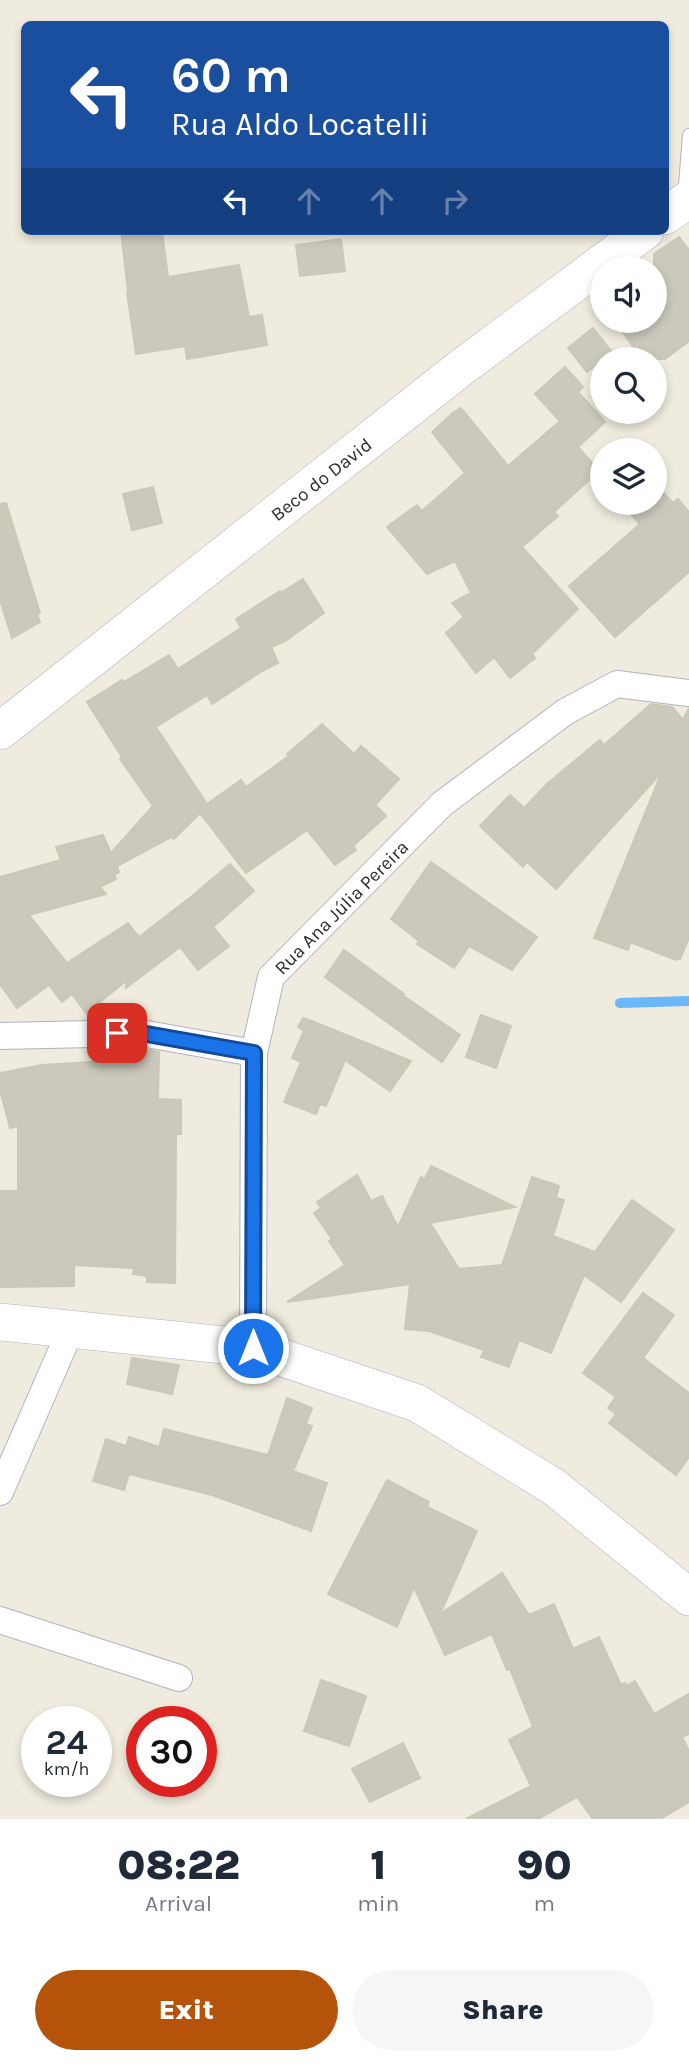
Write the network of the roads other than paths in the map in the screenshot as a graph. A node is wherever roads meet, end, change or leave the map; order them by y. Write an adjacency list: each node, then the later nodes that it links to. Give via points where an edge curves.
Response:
1 (689, 135): 2 (lane)
2 (679, 206)
3 (640, 235): 5 (street, Beco do David, via 462,367)
4 (689, 693): 7 (street, Rua Ana Júlia Pereira, via 617,684 565,712 442,804 271,977)
5 (0, 731)
6 (0, 1037): 7 (street, via 141,1033)
7 (254, 1053): 10 (street, Rua Ana Júlia Pereira)
8 (0, 1322): 9 (street)
9 (71, 1329): 10 (street); 11 (street)
10 (253, 1348): 12 (street, via 417,1403 554,1487)
11 (0, 1492)
12 (689, 1597)
13 (0, 1620): 14 (street)
14 (179, 1678)

